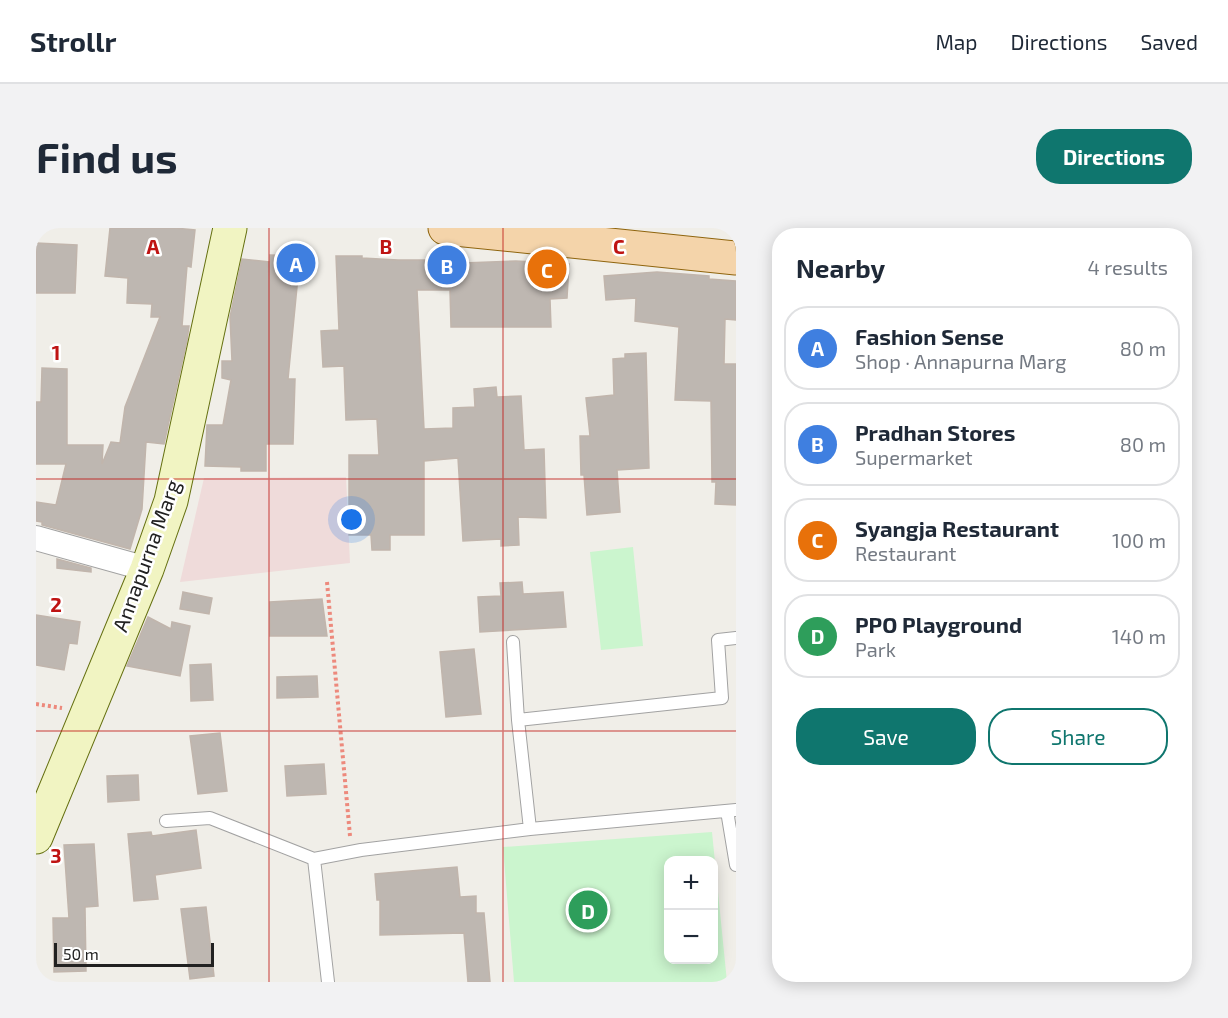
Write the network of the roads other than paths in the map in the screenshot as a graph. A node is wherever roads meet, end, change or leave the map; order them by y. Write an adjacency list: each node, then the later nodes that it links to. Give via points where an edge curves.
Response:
1 (230, 228): 5 (main road, Annapurna Marg, via 171,501)
2 (445, 228): 3 (main road)
3 (736, 258)
4 (36, 538): 5 (street)
5 (147, 569): 12 (main road, Annapurna Marg)
6 (736, 638): 8 (lane, via 718,640 722,698)
7 (513, 642): 8 (lane)
8 (518, 720): 11 (lane)
9 (731, 811): 11 (lane); 14 (lane)
10 (166, 821): 13 (lane, via 210,818)
11 (530, 829): 13 (lane)
12 (37, 832)
13 (314, 859): 15 (lane)
14 (736, 865)
15 (328, 982)

